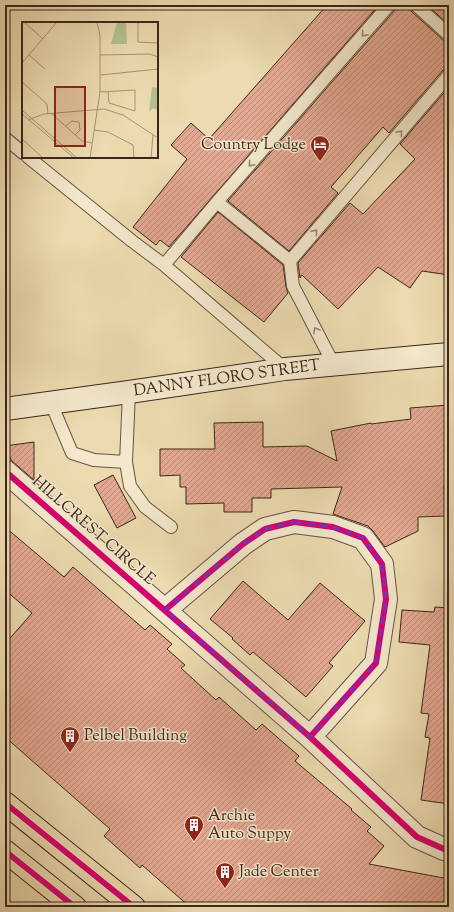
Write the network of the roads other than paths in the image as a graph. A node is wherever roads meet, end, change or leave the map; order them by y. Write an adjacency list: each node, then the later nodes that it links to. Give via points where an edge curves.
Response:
1 (390, 5): 8 (lane, one-way to 8)
2 (416, 5): 3 (lane)
3 (449, 35)
4 (449, 76): 9 (lane, one-way to 4)
5 (5, 138): 6 (lane)
6 (22, 152)
7 (29, 158): 10 (lane)
8 (217, 202): 9 (lane); 10 (lane)
9 (290, 261): 12 (lane, one-way to 9, via 293,286)
10 (164, 265): 13 (lane)
11 (449, 354): 12 (street, DANNY FLORO STREET)
12 (334, 365): 13 (street, DANNY FLORO STREET)
13 (285, 369): 14 (street, DANNY FLORO STREET)
14 (129, 392): 15 (street, DANNY FLORO STREET); 17 (lane)
15 (51, 402): 16 (street, DANNY FLORO STREET); 17 (lane, via 72,453 94,460)
16 (5, 409)
17 (126, 462): 19 (lane, via 130,486 137,497 145,507)
18 (5, 471): 20 (street, HILLCREST CIRCLE)
19 (171, 527)
20 (164, 610): 21 (street, HILLCREST CIRCLE); 21 (street, via 243,544 265,529 294,522 334,527 363,538 382,564 386,599 376,663)
21 (310, 738): 23 (street, HILLCREST CIRCLE, via 417,837)
22 (5, 803): 26 (main road)
23 (449, 850)
24 (5, 851): 25 (main road)
25 (75, 907)
26 (134, 907)

